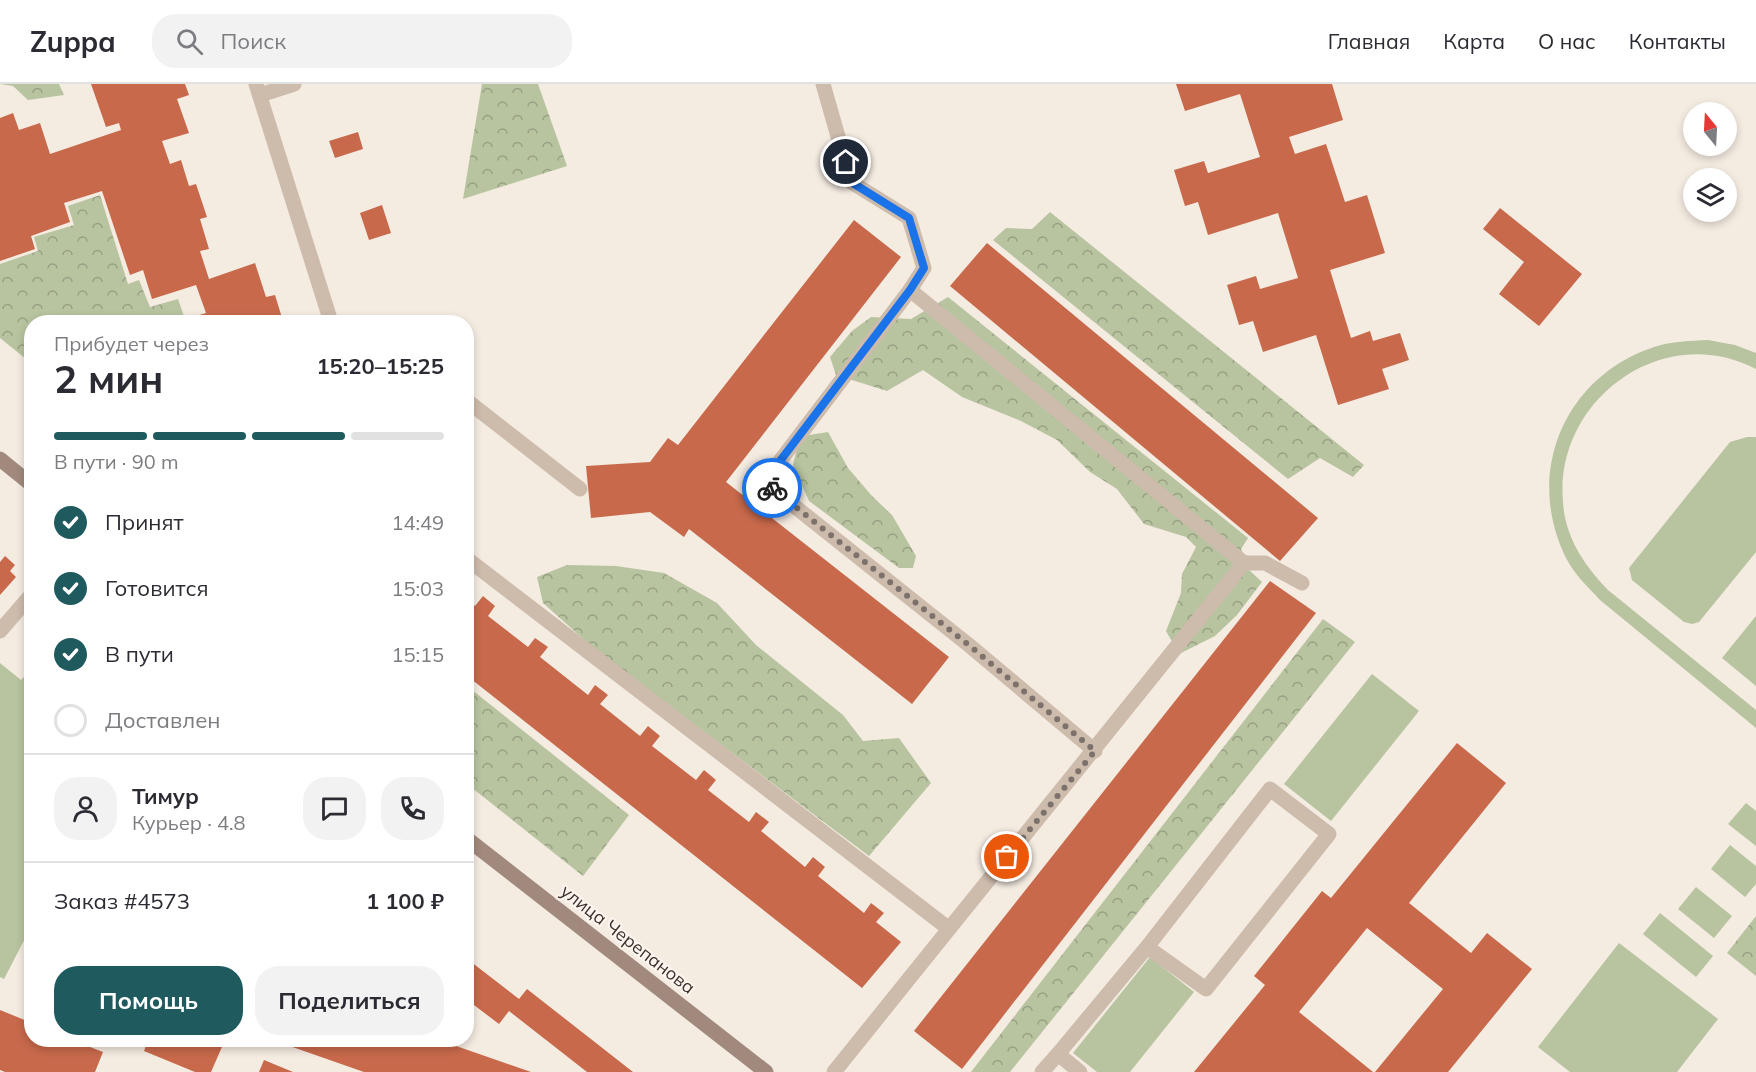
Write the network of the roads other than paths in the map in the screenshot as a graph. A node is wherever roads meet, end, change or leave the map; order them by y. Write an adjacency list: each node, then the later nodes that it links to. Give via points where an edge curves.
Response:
1 (294, 84): 3 (lane)
2 (823, 84): 4 (lane, via 851,182 909,218 924,268)
3 (258, 90): 5 (lane)
4 (910, 290): 10 (lane); 15 (lane, via 764,482)
5 (329, 315)
6 (474, 406): 9 (lane)
7 (0, 459): 8 (main road)
8 (24, 478)
9 (580, 489)
10 (1244, 563): 12 (lane, via 1265,563); 15 (lane)
11 (474, 564): 17 (lane)
12 (1302, 583)
13 (24, 603): 14 (lane)
14 (0, 631)
15 (1095, 751): 17 (lane)
16 (474, 844): 20 (main road, улица Черепанова)
17 (948, 928): 21 (lane)
18 (1147, 947): 18 (lane, via 1270,789 1329,834 1206,989); 19 (lane)
19 (1058, 1054): 22 (lane); 23 (lane)
20 (766, 1072)
21 (834, 1072)
22 (1042, 1072)
23 (1080, 1072)

